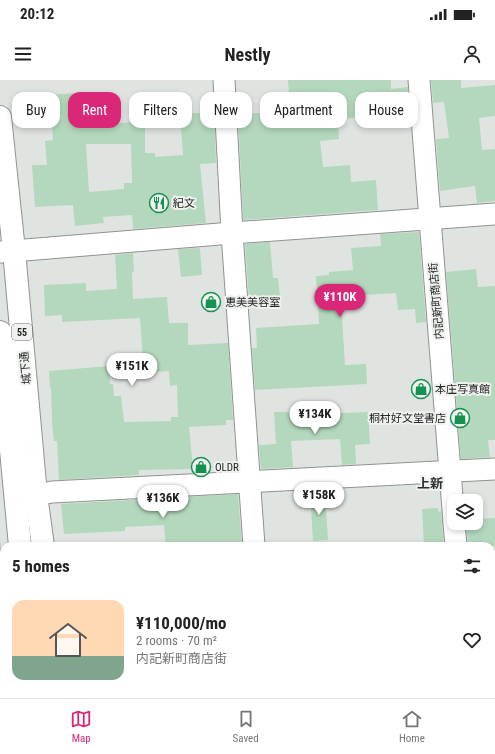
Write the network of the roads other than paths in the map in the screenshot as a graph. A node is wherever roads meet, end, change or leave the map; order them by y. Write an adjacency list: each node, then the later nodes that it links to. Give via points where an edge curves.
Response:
1 (224, 80): 6 (street)
2 (419, 80): 5 (street, 内記新町商店街)
3 (0, 117): 7 (main road, 城下通 / 55)
4 (495, 214): 5 (street)
5 (429, 220): 6 (street); 10 (street, 内記新町商店街)
6 (232, 233): 7 (street); 11 (street)
7 (7, 251): 13 (main road, 城下通 / 55)
8 (0, 332): 14 (main road, 城下通 / 55)
9 (495, 469): 10 (street)
10 (450, 472): 11 (street); 12 (street, 内記新町商店街)
11 (249, 481): 13 (street); 18 (street)
12 (452, 494)
13 (36, 495): 14 (main road); 17 (main road, 城下通 / 55)
14 (8, 511): 16 (main road, 城下通 / 55)
15 (455, 530): 19 (street, 内記新町商店街)
16 (19, 542)
17 (42, 542)
18 (254, 542)
19 (456, 542)

